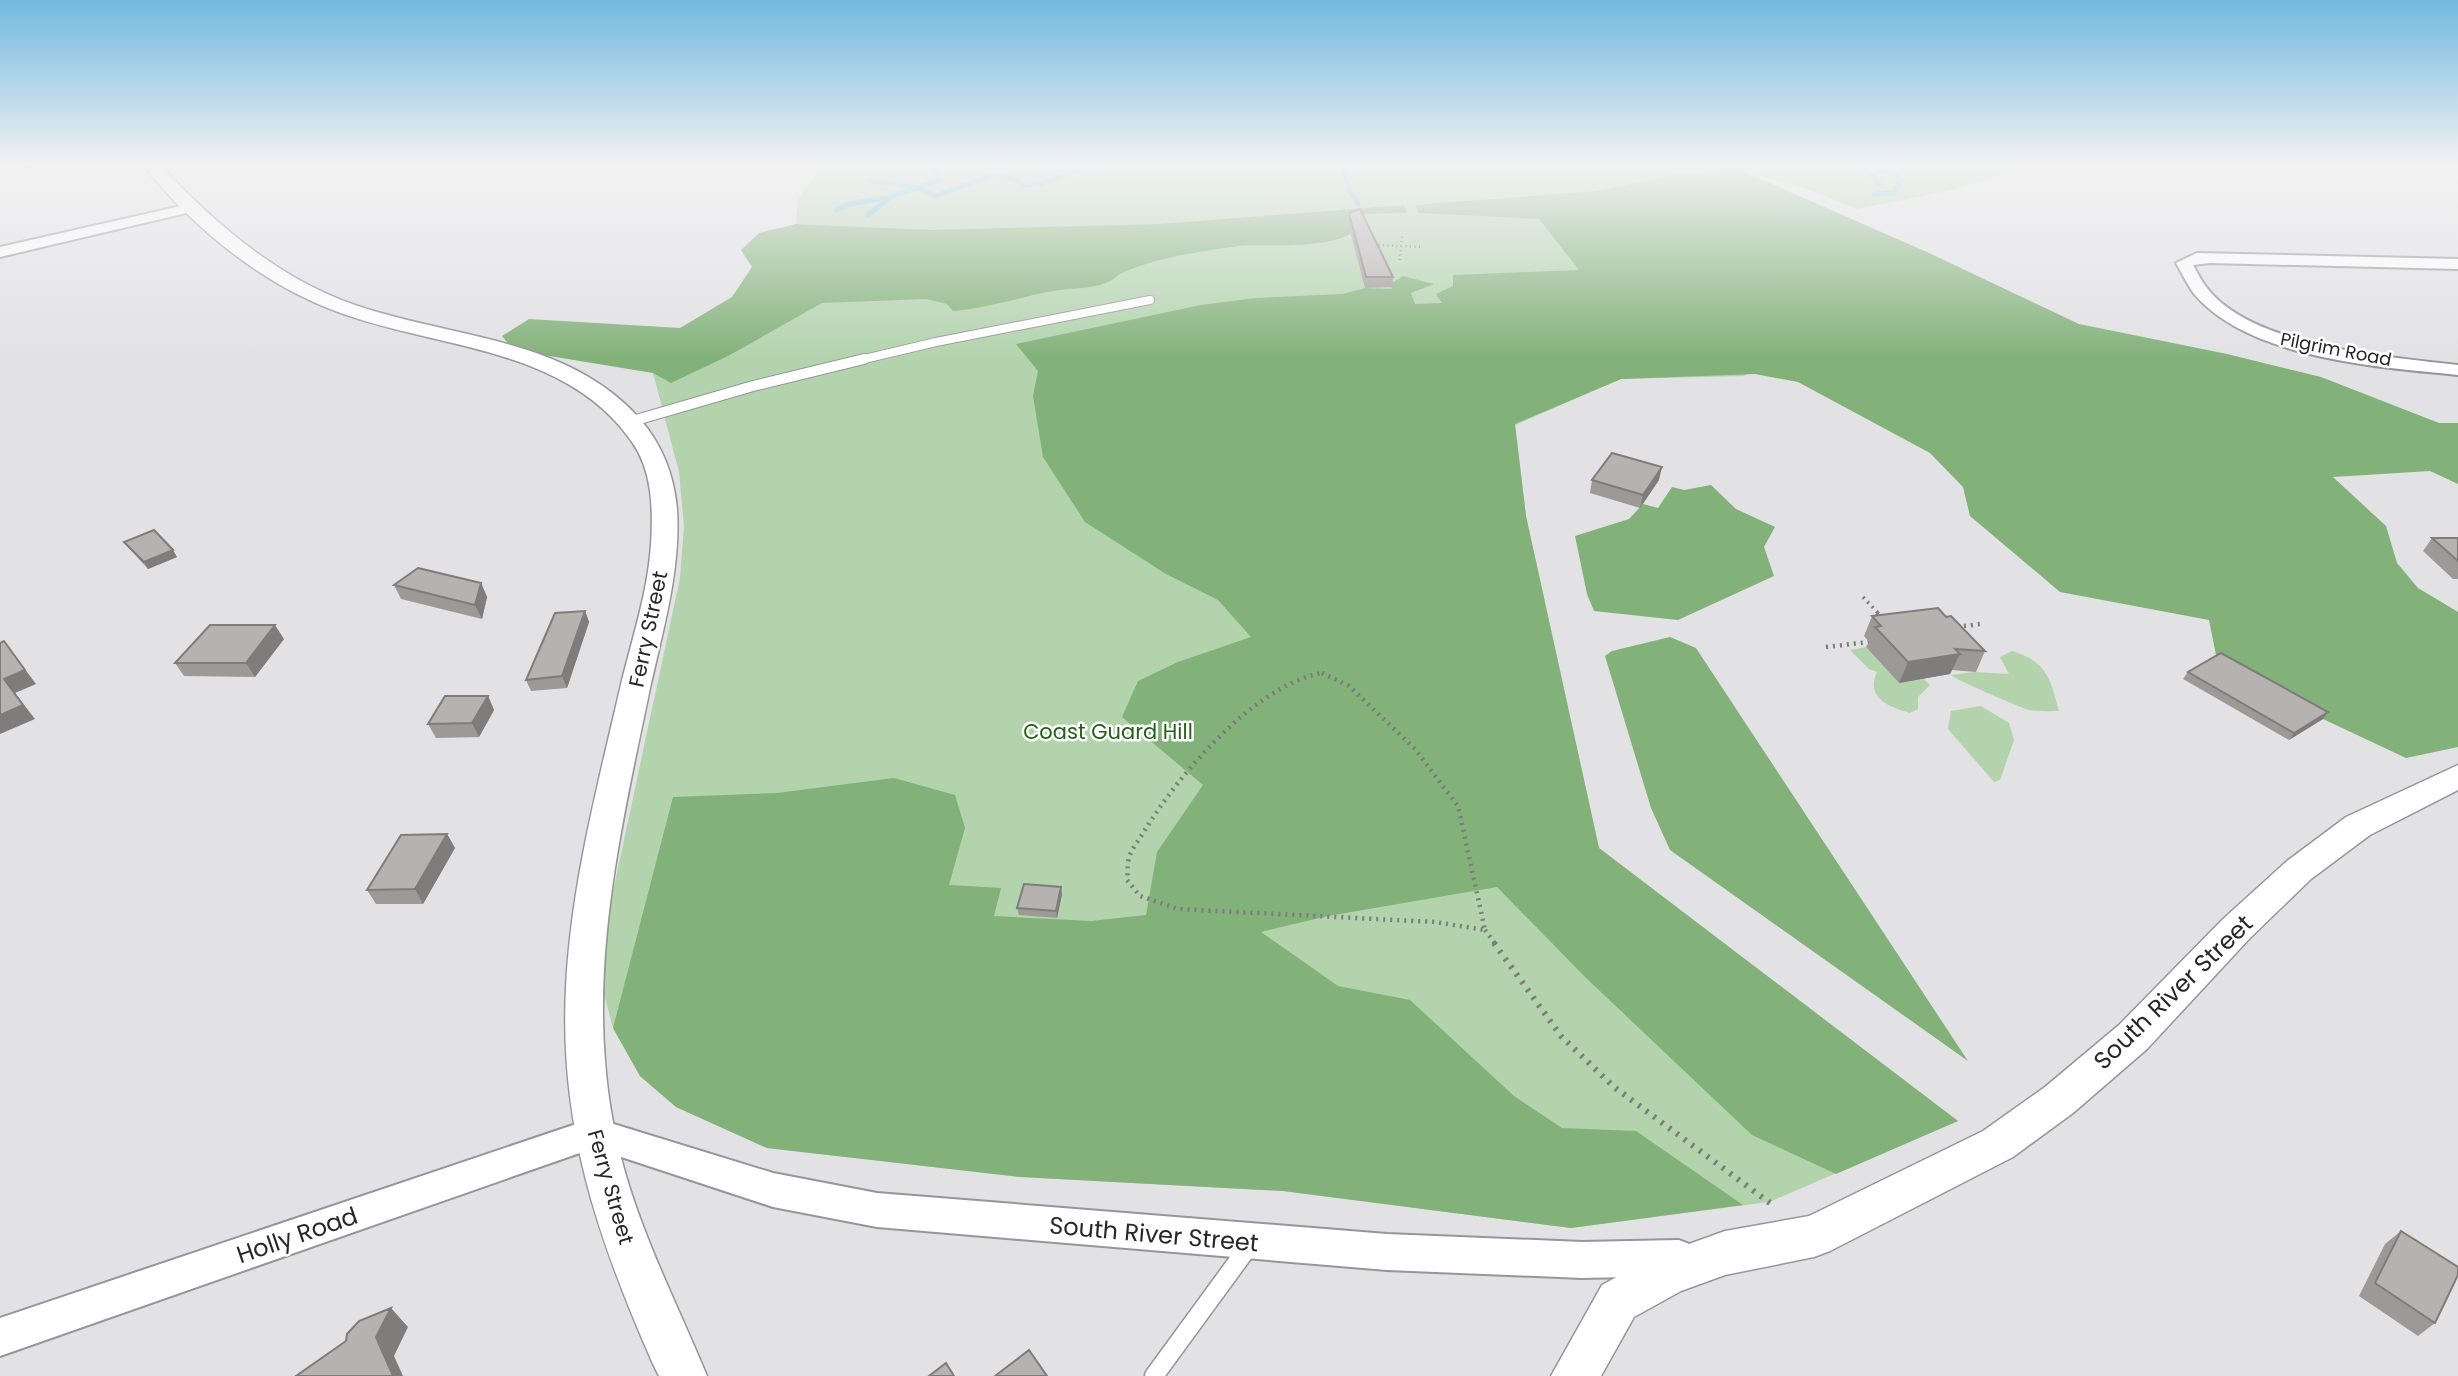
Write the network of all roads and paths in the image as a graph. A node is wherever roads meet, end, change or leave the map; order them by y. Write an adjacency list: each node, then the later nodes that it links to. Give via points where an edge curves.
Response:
1 (94, 230): 7 (street)
2 (221, 230): 12 (street, Ferry Street, via 256,260 305,291 367,315 520,355 580,384)
3 (1402, 235): 5 (path)
4 (1374, 245): 5 (path)
5 (1401, 246): 6 (path); 8 (path)
6 (1423, 247)
7 (0, 252)
8 (1400, 260)
9 (2458, 264): 11 (street, Pilgrim Road, via 2210,258 2184,263 2206,298 2256,331 2321,349)
10 (1150, 300): 12 (lane, via 936,342 753,386)
11 (2458, 370)
12 (629, 422): 21 (street, Ferry Street, via 648,447 658,473 666,508 664,550 589,925 584,1033)
13 (1863, 597): 15 (path)
14 (1980, 624): 16 (path)
15 (1889, 625)
16 (1944, 629)
17 (1869, 642): 18 (path)
18 (1826, 647)
19 (2458, 776): 22 (street, South River Street, via 2358,826 2298,870 2133,1037 1998,1144)
20 (1485, 930): 20 (path, via 1458,806 1415,749 1349,686 1322,673 1300,677 1266,697 1198,758 1159,807 1129,857 1127,880 1140,896 1178,909 1435,922); 22 (path, via 1562,1035 1614,1087)
21 (594, 1133): 23 (street, South River Street, via 773,1190 877,1210); 25 (street, Holly Road); 26 (street, Ferry Street, via 618,1226)
22 (1814, 1236): 24 (street, South River Street)
23 (1252, 1242): 24 (street, South River Street, via 1582,1260 1659,1261); 27 (lane)
24 (1725, 1252): 28 (street, South River Street, via 1669,1273 1618,1301)
25 (0, 1337)
26 (684, 1376)
27 (1154, 1376)
28 (1575, 1376)

